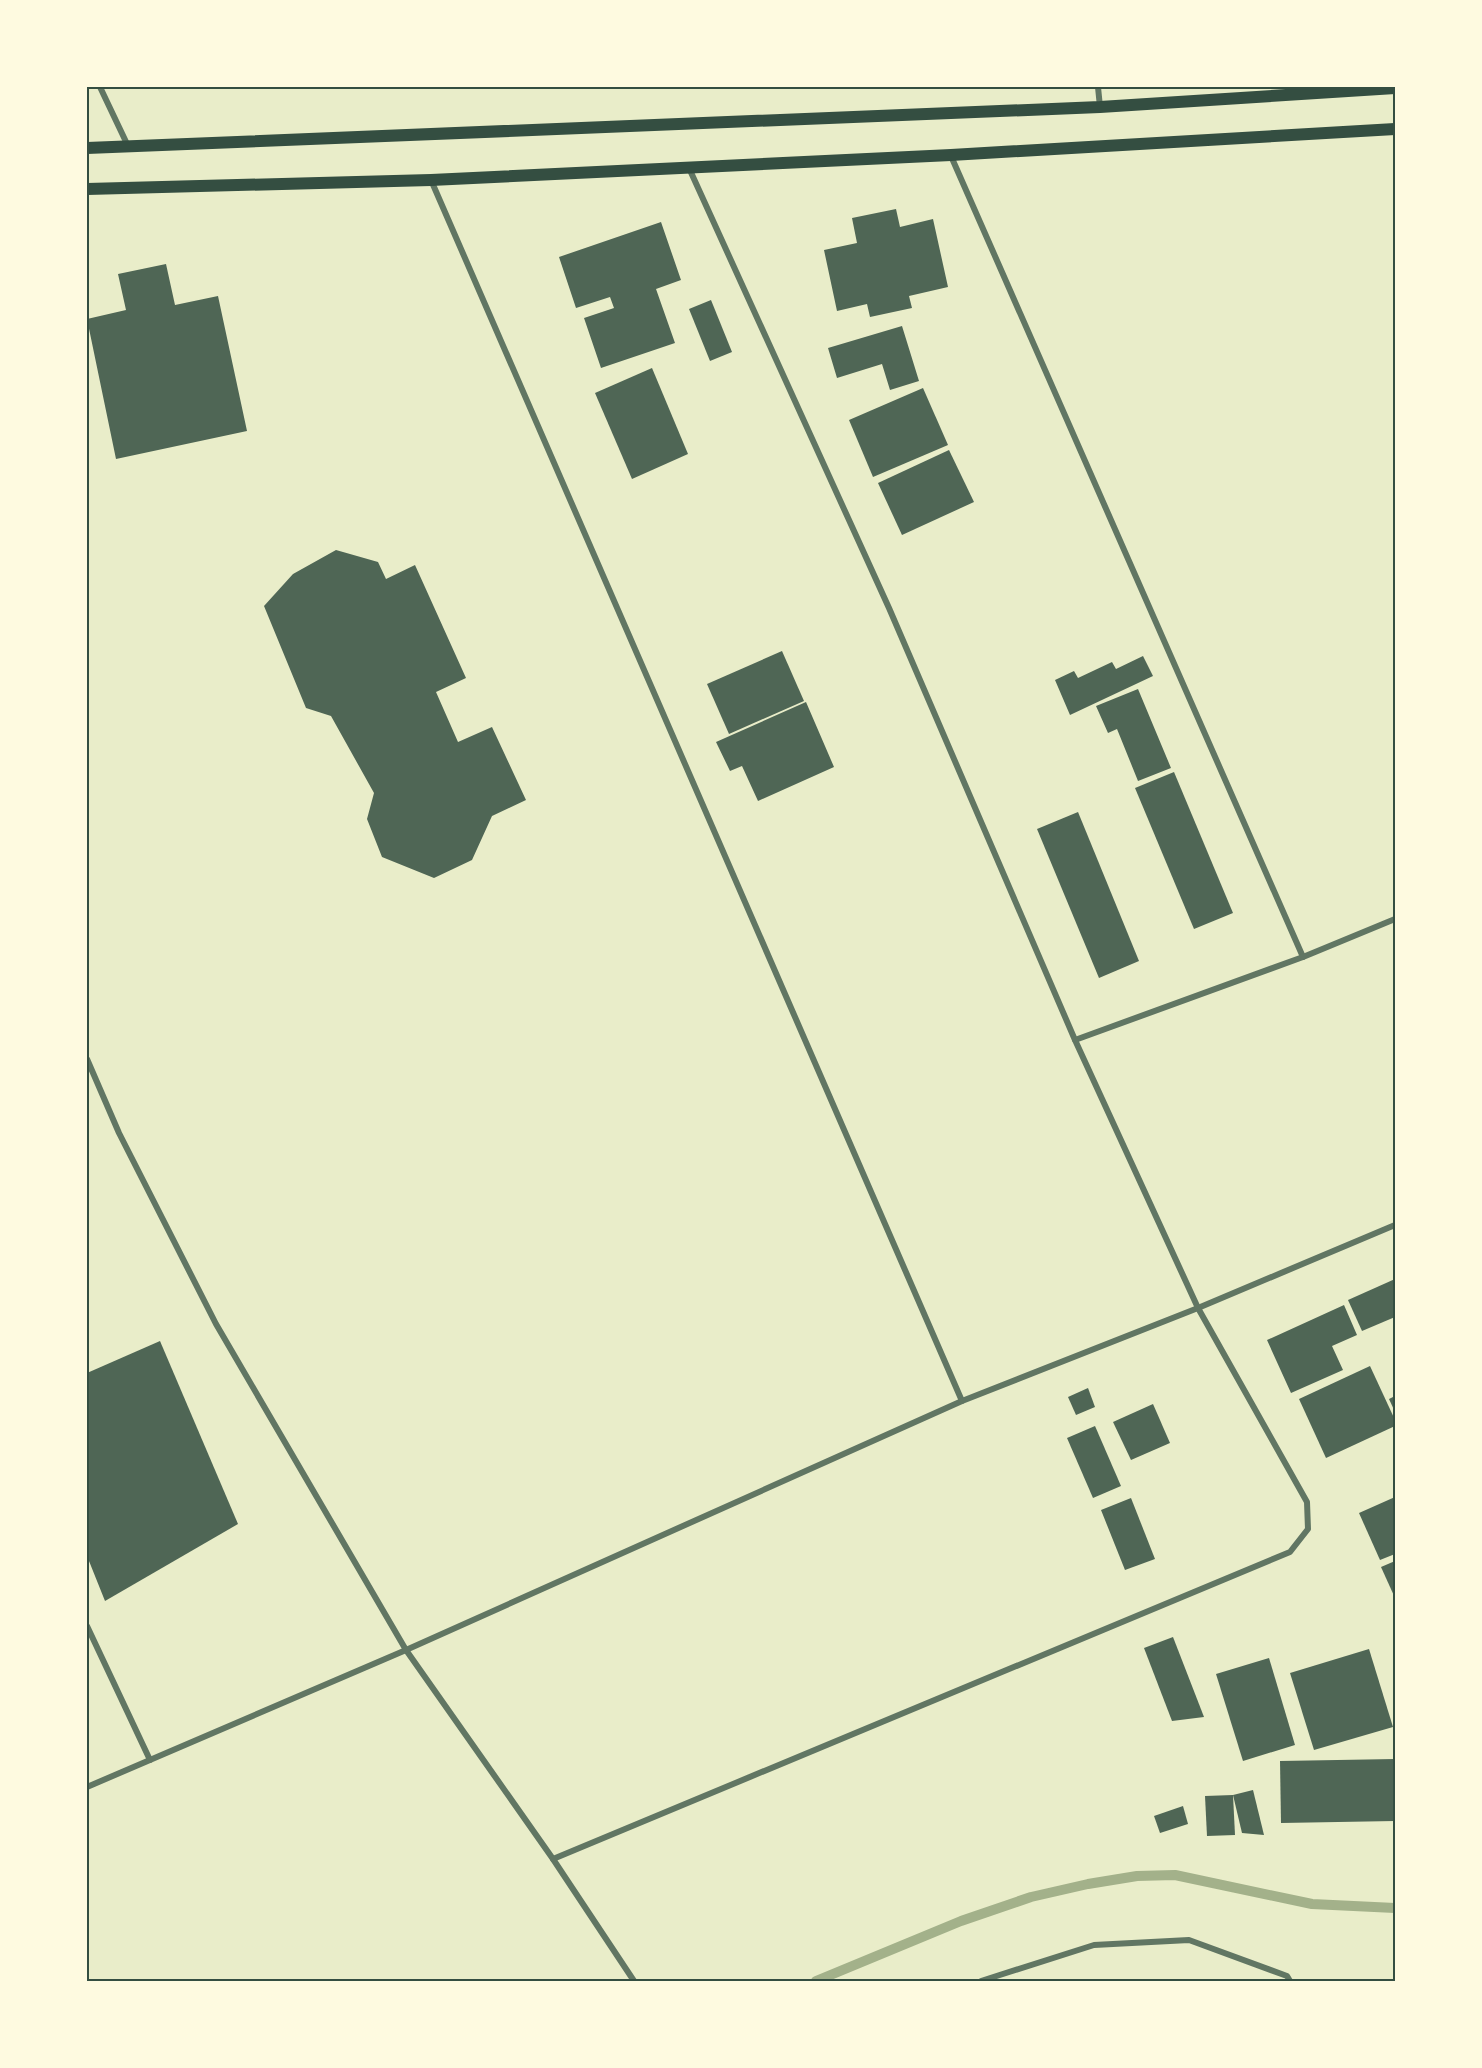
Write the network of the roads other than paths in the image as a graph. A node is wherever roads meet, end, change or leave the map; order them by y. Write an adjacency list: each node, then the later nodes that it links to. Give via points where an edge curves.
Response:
1 (100, 87): 6 (street)
2 (1098, 87): 4 (street)
3 (1395, 88): 4 (main road)
4 (1100, 107): 6 (main road)
5 (1395, 129): 8 (main road)
6 (128, 146): 7 (main road)
7 (87, 148)
8 (951, 155): 9 (main road); 13 (street)
9 (689, 168): 10 (main road); 14 (street, via 889,608)
10 (430, 180): 11 (main road); 18 (street)
11 (87, 189)
12 (1395, 919): 13 (street)
13 (1303, 957): 14 (street)
14 (1075, 1040): 17 (street)
15 (87, 1059): 20 (street, via 119,1133 216,1324)
16 (1395, 1225): 17 (street)
17 (1198, 1308): 18 (street); 23 (street, via 1307,1502 1308,1529 1290,1552)
18 (962, 1401): 20 (street)
19 (87, 1626): 21 (street)
20 (406, 1650): 21 (street); 23 (street)
21 (150, 1760): 22 (street)
22 (87, 1787)
23 (553, 1859): 24 (street)
24 (634, 1981)
25 (981, 1981): 26 (street, via 1094,1945 1189,1941 1287,1976)
26 (1290, 1981)

